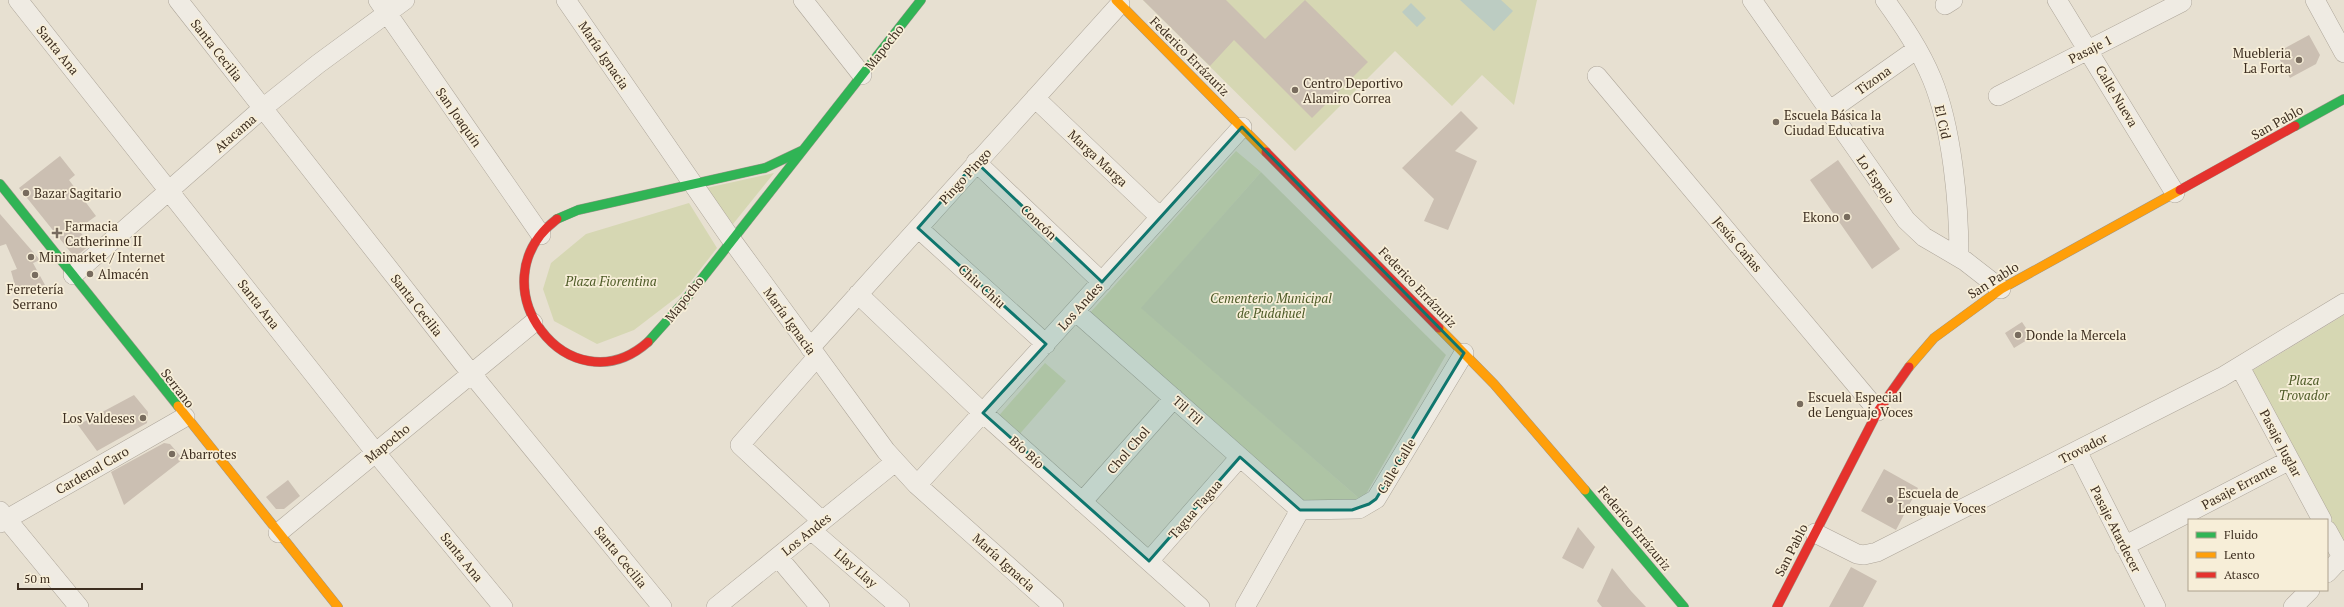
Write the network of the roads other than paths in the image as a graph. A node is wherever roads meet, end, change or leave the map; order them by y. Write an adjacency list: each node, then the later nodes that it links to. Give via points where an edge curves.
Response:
1 (18, 0): 29 (street, Santa Ana)
2 (178, 0): 22 (street, Santa Cecilia)
3 (405, 0): 13 (street, Atacama)
4 (566, 0): 28 (street, María Ignacia)
5 (803, 0): 17 (street)
6 (922, 0): 17 (street, Mapocho)
7 (1752, 0): 23 (street, Lo Espejo)
8 (1885, 0): 14 (street, El Cid)
9 (2058, 0): 15 (street, Calle Nueva)
10 (2315, 0): 16 (street)
11 (1118, 2): 20 (street, Pingo Pingo); 24 (street, Federico Errázuriz)
12 (2182, 2): 15 (street, Pasaje 1)
13 (382, 7): 22 (street, Atacama, via 318,64); 33 (street, San Joaquín)
14 (1917, 49): 23 (street, Tizona); 35 (street, El Cid, via 1932,80 1946,129 1954,188)
15 (2088, 50): 19 (street, Pasaje 1); 30 (street, Calle Nueva)
16 (2344, 53)
17 (862, 75): 25 (street, Mapocho)
18 (1597, 76): 49 (street, Jesús Cañas)
19 (1998, 96)
20 (1035, 98): 26 (street, Pingo Pingo); 31 (street, Marga Marga)
21 (2344, 100): 30 (street, San Pablo)
22 (263, 108): 29 (street, Atacama); 47 (street, Santa Cecilia)
23 (1829, 111): 35 (street, Lo Espejo, via 1906,220 1924,237)
24 (1242, 127): 31 (street, Los Andes); 45 (street, Federico Errázuriz)
25 (802, 150): 28 (street, Mapocho, via 765,168); 34 (street, Mapocho)
26 (976, 162): 32 (street, Pingo Pingo); 37 (street, Concón)
27 (0, 184): 36 (street, Serrano)
28 (693, 184): 33 (street, Mapocho, via 572,212 556,219); 34 (street, María Ignacia)
29 (169, 190): 36 (street, Atacama); 54 (street, Santa Ana)
30 (2175, 193): 38 (street, San Pablo)
31 (1160, 217): 37 (street, Los Andes)
32 (918, 228): 39 (street, Pingo Pingo); 43 (street, Chiu Chiu)
33 (541, 235): 42 (street, Mapocho, via 527,259 523,286 524,299)
34 (731, 239): 42 (street, Mapocho, via 660,329 644,346 628,356 604,361 570,356 551,345); 44 (street, María Ignacia)
35 (1958, 257): 38 (street, Lo Espejo)
36 (73, 275): 51 (street, Serrano)
37 (1102, 282): 41 (street, Los Andes)
38 (2001, 289): 49 (street, San Pablo, via 1934,338 1901,376)
39 (858, 294): 44 (street, Pingo Pingo); 50 (street, Bío Bío)
40 (2344, 303): 46 (street, Trovador)
41 (1075, 311): 43 (street, Los Andes); 48 (street, Til Til)
42 (533, 323): 47 (street, Mapocho)
43 (1046, 344): 50 (street, Los Andes)
44 (813, 352): 52 (street, Pingo Pingo); 57 (street, María Ignacia)
45 (1464, 353): 60 (street, Calle Calle, via 1376,499 1359,509); 83 (street, Federico Errázuriz, via 1528,422)
46 (2240, 367): 53 (street, Trovador); 56 (street, Pasaje Juglar)
47 (471, 374): 54 (street, Mapocho); 76 (street, Santa Cecilia)
48 (1174, 398): 55 (street, Til Til); 59 (street, Chol Chol)
49 (1878, 411): 66 (street, San Pablo)
50 (983, 413): 58 (street, Los Andes); 59 (street, Bío Bío)
51 (185, 417): 61 (street, Cardenal Caro); 65 (street, Serrano)
52 (740, 444): 63 (street, Llay Llay)
53 (2077, 451): 66 (street, Trovador, via 1870,554 1857,554); 67 (street, Pasaje Atardecer)
54 (376, 453): 65 (street, Mapocho); 75 (street, Santa Ana)
55 (1240, 457): 60 (street, Til Til); 70 (street, Tagua Tagua)
56 (2290, 460): 62 (street, Pasaje Juglar); 67 (street, Pasaje Errante)
57 (895, 462): 58 (street, María Ignacia); 63 (street, Los Andes)
58 (917, 485): 80 (street, María Ignacia)
59 (1082, 502): 70 (street, Bío Bío)
60 (1300, 510): 82 (street)
61 (2, 518): 73 (street)
62 (2321, 519)
63 (817, 526): 68 (street, Los Andes); 79 (street, Llay Llay)
64 (2328, 532): 69 (street)
65 (278, 533): 74 (street, Serrano)
66 (1815, 533): 84 (street, San Pablo)
67 (2124, 546): 85 (street, Pasaje Atardecer)
68 (778, 557): 77 (street, Los Andes); 78 (street)
69 (2343, 558): 71 (street)
70 (1149, 561): 81 (street, Bío Bío)
71 (2328, 572)
72 (2309, 591): 86 (street)
73 (79, 607)
74 (338, 607)
75 (502, 607)
76 (662, 607)
77 (716, 607)
78 (820, 607)
79 (900, 607)
80 (1054, 607)
81 (1200, 607)
82 (1245, 607)
83 (1684, 607)
84 (1776, 607)
85 (2156, 607)
86 (2293, 607)

